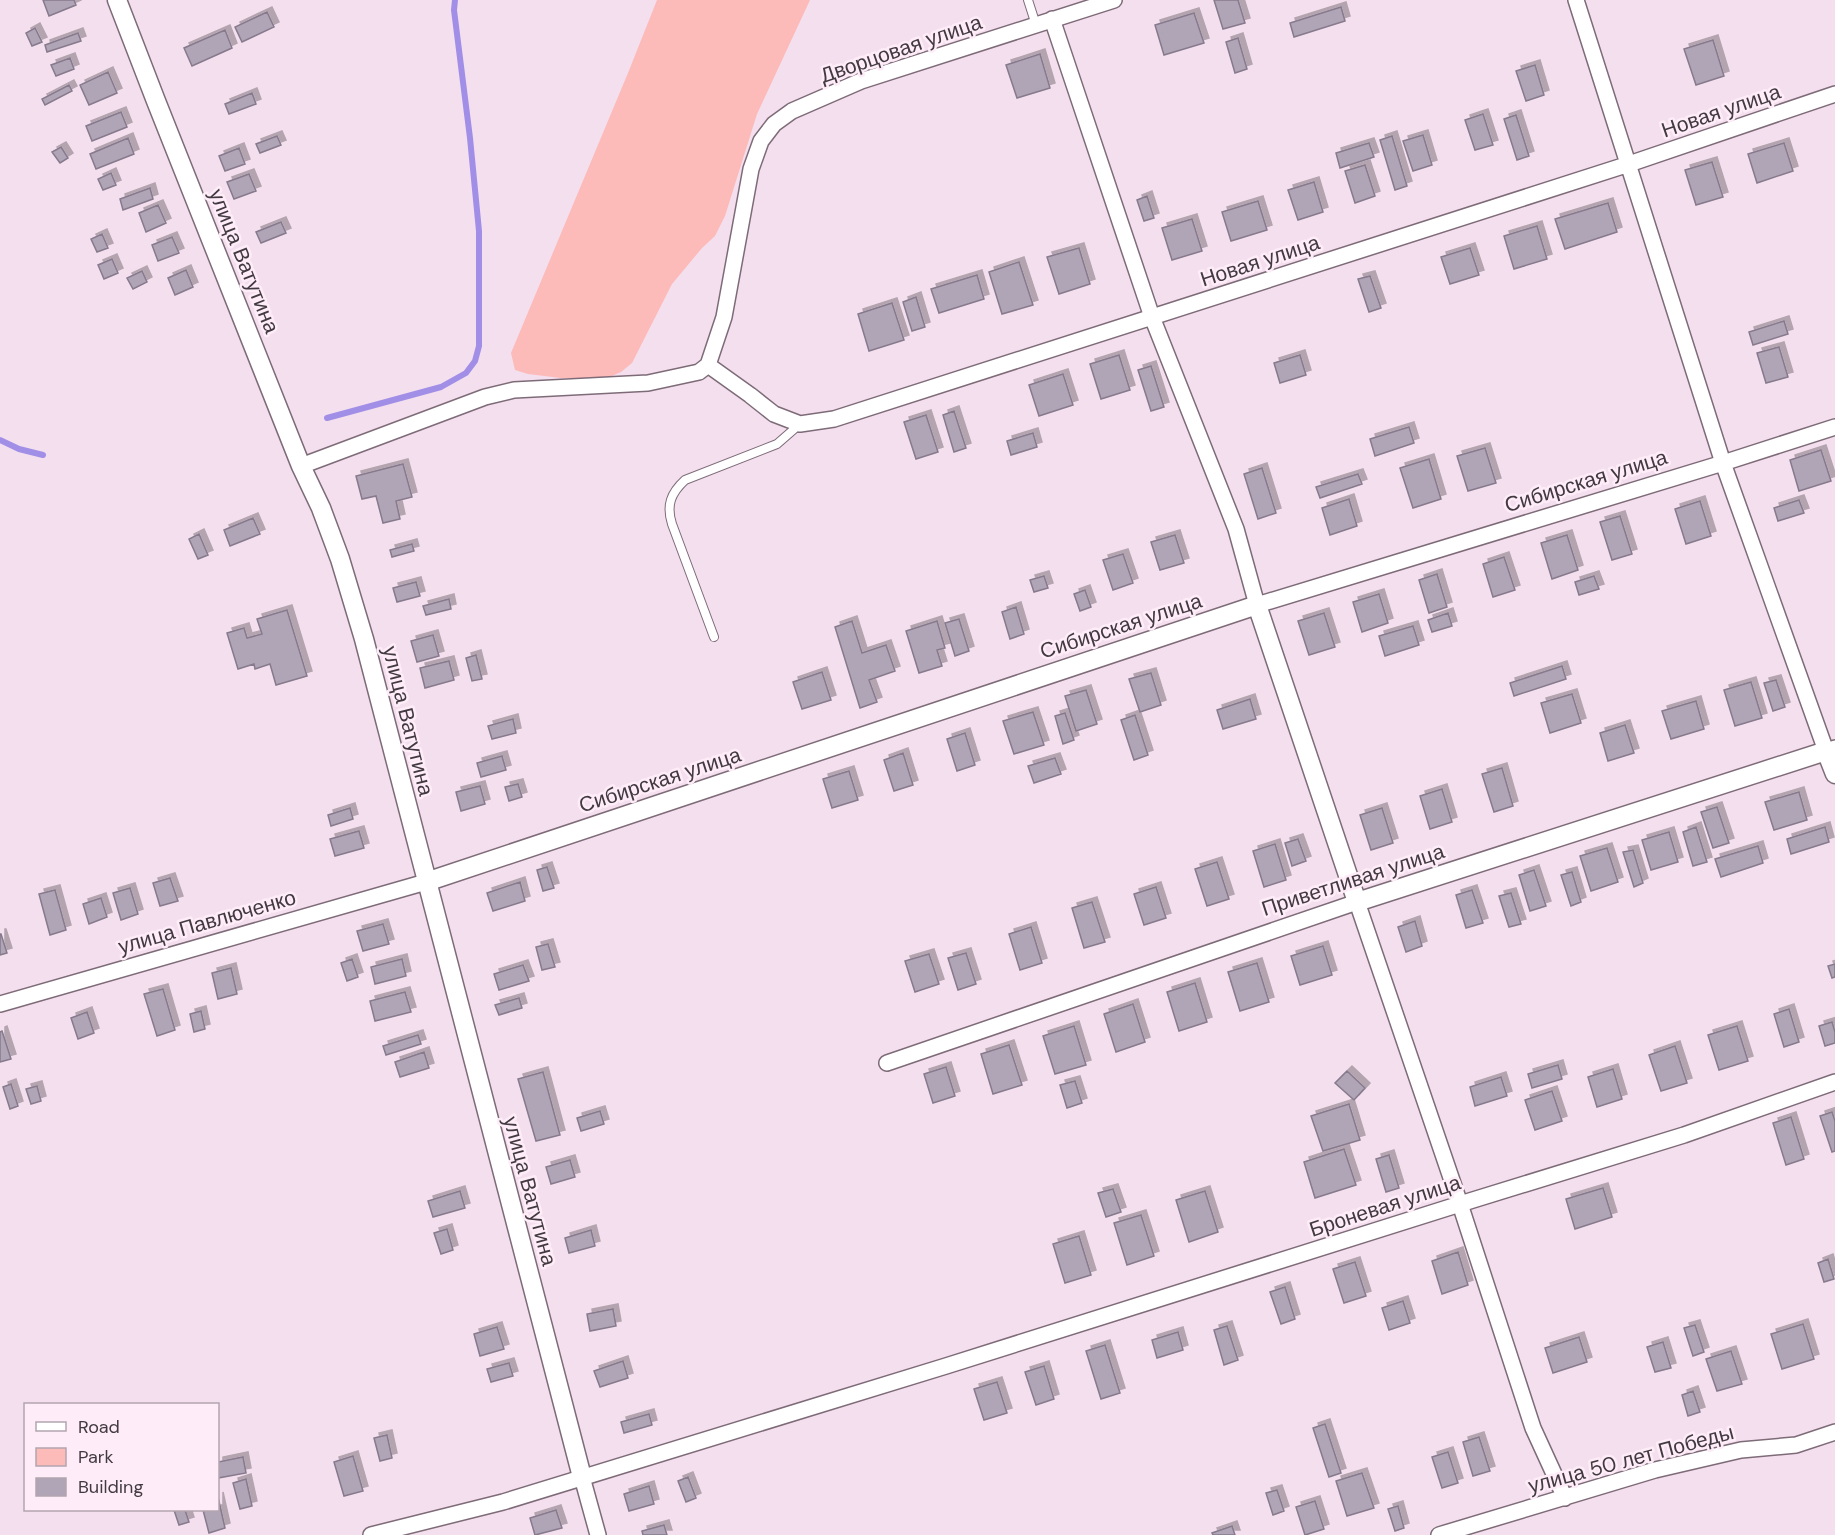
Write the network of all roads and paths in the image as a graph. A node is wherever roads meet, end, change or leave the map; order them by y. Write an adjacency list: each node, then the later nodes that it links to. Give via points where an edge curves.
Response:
1 (117, 0): 14 (street, улица Ватутина)
2 (1028, 0): 6 (lane)
3 (1114, 0): 5 (street, Дворцовая улица)
4 (1576, 0): 8 (street)
5 (1052, 19): 6 (street, Дворцовая улица); 9 (street)
6 (1035, 25): 10 (street, Дворцовая улица, via 861,81 792,111 774,124 761,141 752,170 724,317)
7 (1835, 94): 8 (street, Новая улица)
8 (1629, 165): 9 (street, Новая улица); 13 (street)
9 (1152, 317): 11 (street, Новая улица, via 834,419); 15 (street, via 1236,529)
10 (708, 365): 11 (street, via 774,414); 14 (street, via 699,372 648,383 514,390 485,397)
11 (800, 424): 16 (lane, via 777,444 685,480 670,499 668,513)
12 (1835, 427): 13 (street, Сибирская улица)
13 (1723, 463): 15 (street, Сибирская улица); 17 (street)
14 (301, 466): 19 (street, улица Ватутина, via 340,559)
15 (1257, 605): 19 (street, Сибирская улица); 20 (street)
16 (714, 637)
17 (1831, 749): 18 (street); 20 (street, Приветливая улица)
18 (1835, 774)
19 (426, 882): 21 (street, улица Павлюченко); 26 (street, улица Ватутина)
20 (1357, 902): 22 (street, Приветливая улица); 24 (street)
21 (0, 1004)
22 (887, 1063)
23 (1835, 1082): 24 (street, Броневая улица, via 1684,1135)
24 (1460, 1204): 26 (street, Броневая улица); 27 (street, via 1533,1428)
25 (1835, 1432): 27 (street, улица 50 лет Победы, via 1796,1445 1741,1450 1655,1470)
26 (582, 1477): 28 (street, via 503,1502); 29 (street, улица Ватутина)
27 (1565, 1498): 30 (street, улица 50 лет Победы)
28 (371, 1535)
29 (598, 1535)
30 (1439, 1535)

